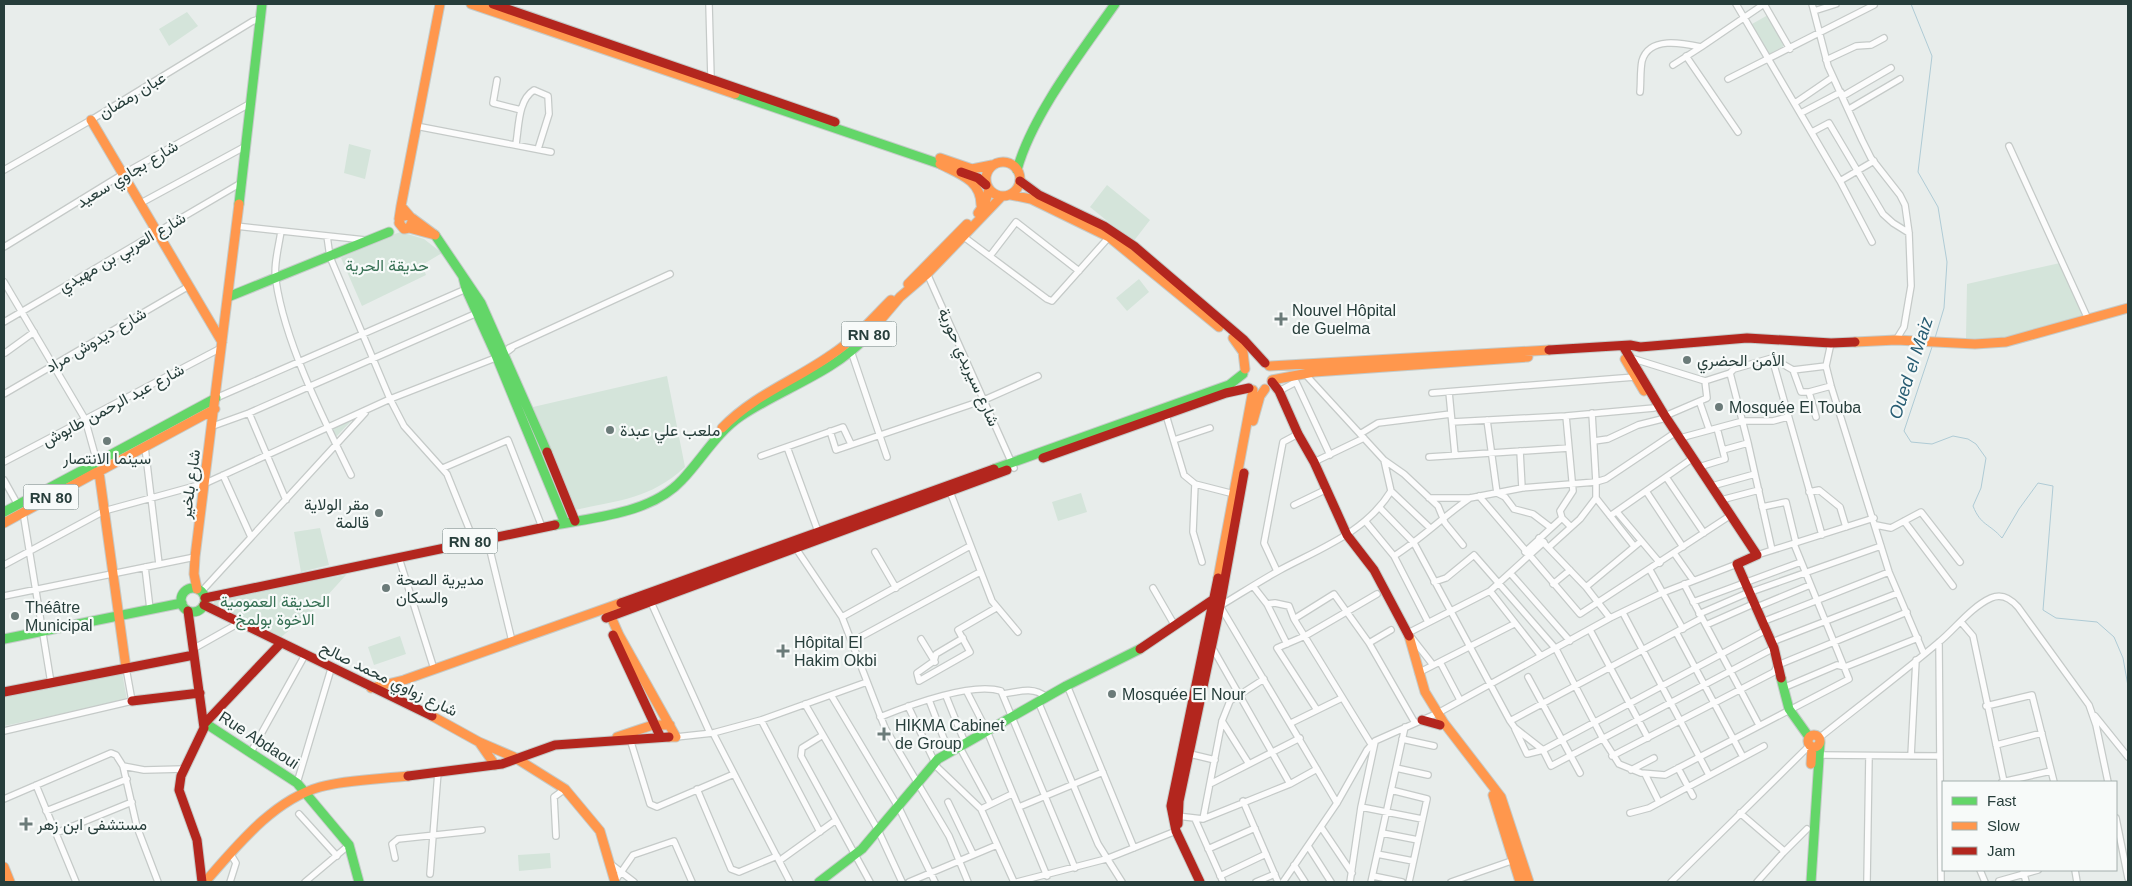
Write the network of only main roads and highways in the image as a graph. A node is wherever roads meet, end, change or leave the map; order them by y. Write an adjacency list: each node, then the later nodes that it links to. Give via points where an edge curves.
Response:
1 (262, 4): 19 (main road, شارع بلخير)
2 (440, 4): 16 (main road, via 401,206)
3 (471, 4): 9 (main road)
4 (492, 4): 10 (main road, via 966,168)
5 (1115, 4): 7 (main road, via 1066,75)
6 (91, 120): 21 (main road, via 158,230)
7 (1023, 148): 8 (main road); 11 (main road)
8 (1002, 162): 10 (main road); 11 (main road)
9 (940, 164): 13 (main road, via 974,176); 15 (main road, via 977,184 982,198)
10 (992, 165): 13 (main road, via 986,174)
11 (1018, 170): 12 (main road)
12 (1020, 181): 14 (main road, via 1019,186); 24 (main road, via 1035,192 1106,227 1135,248)
13 (987, 187): 14 (main road, via 992,193); 15 (main road, RN 80)
14 (1007, 195): 17 (main road, RN 80, via 990,206 964,237); 25 (main road, via 1031,199 1109,237 1237,343 1245,356)
15 (980, 210): 17 (main road, RN 80)
16 (405, 222): 18 (main road, via 435,236); 19 (main road, via 389,232)
17 (926, 270): 42 (main road, RN 80, via 887,315 823,370 753,408 713,443 694,468 663,496 630,509)
18 (463, 274): 23 (main road, via 466,289); 23 (main road, via 481,303)
19 (228, 297): 21 (main road, شارع بلخير)
20 (2128, 308): 22 (main road, via 2006,342 1975,344 1896,340 1831,343 1747,338)
21 (222, 345): 30 (main road, شارع بلخير)
22 (1623, 350): 24 (main road); 26 (main road, via 1305,374); 34 (main road); 34 (main road, via 1635,377)
23 (497, 355): 42 (main road, via 538,431); 44 (main road)
24 (1267, 364): 25 (main road, via 1254,362); 26 (main road)
25 (1244, 372): 27 (main road, via 1244,381); 37 (main road, via 1229,385)
26 (1272, 381): 28 (main road); 62 (main road, via 1347,535 1374,570 1408,632 1418,673)
27 (1251, 389): 28 (main road); 29 (main road); 32 (main road)
28 (1266, 389): 48 (main road, via 1254,414)
29 (1226, 393): 32 (main road, via 1246,400); 37 (main road)
30 (216, 398): 31 (main road, شارع بلخير); 33 (main road, RN 80)
31 (215, 409): 33 (main road, RN 80); 35 (main road, شارع بلخير)
32 (1249, 411): 48 (main road)
33 (201, 413): 35 (main road); 38 (main road, RN 80); 38 (main road, RN 80, via 145,447)
34 (1663, 418): 36 (main road)
35 (214, 426): 46 (main road, شارع بلخير, via 195,557 194,574)
36 (1691, 460): 41 (main road); 41 (main road, via 1712,486)
37 (1013, 465): 45 (main road)
38 (97, 468): 39 (main road, RN 80); 51 (main road)
39 (21, 508): 40 (main road, RN 80); 43 (main road, RN 80)
40 (4, 512)
41 (1728, 517): 70 (main road, via 1755,556 1737,564 1773,645 1791,706)
42 (575, 521): 44 (main road, RN 80)
43 (4, 522)
44 (565, 523): 46 (main road, RN 80)
45 (820, 535): 50 (main road); 50 (main road, via 795,547)
46 (199, 595): 47 (main road, via 183,594); 49 (main road, via 196,612); 53 (main road, شارع زواوي محمد صالح, via 239,623)
47 (182, 603): 49 (main road); 51 (main road)
48 (1216, 604): 63 (main road, via 1133,654 1046,697); 63 (main road, via 1149,650); 83 (main road, via 1212,647); 83 (main road, via 1172,797)
49 (188, 611): 54 (main road)
50 (607, 613): 56 (main road, via 512,641); 66 (main road); 67 (main road)
51 (119, 615): 52 (main road); 55 (main road)
52 (4, 639)
53 (280, 644): 57 (main road, شارع زواوي محمد صالح); 65 (main road)
54 (194, 652): 55 (main road); 59 (main road)
55 (126, 668): 58 (main road)
56 (404, 680): 57 (main road); 60 (main road, via 394,693)
57 (372, 688): 60 (main road, شارع زواوي محمد صالح)
58 (4, 692)
59 (200, 693): 61 (main road); 65 (main road)
60 (398, 700): 71 (main road, شارع زواوي محمد صالح)
61 (132, 701)
62 (1436, 714): 68 (main road); 85 (main road, via 1498,791)
63 (1013, 719): 73 (main road)
64 (1419, 721): 68 (main road)
65 (205, 723): 82 (main road, Rue Abdaoui, via 297,783); 89 (main road, via 178,782 197,840)
66 (653, 725): 67 (main road); 69 (main road); 72 (main road)
67 (670, 725): 69 (main road, via 676,737)
68 (1440, 725): 85 (main road, via 1495,798)
69 (660, 736): 72 (main road)
70 (1814, 741): 96 (main road); 97 (main road, via 1818,755)
71 (479, 742): 74 (main road, شارع زواوي محمد صالح); 76 (main road, شارع زواوي محمد صالح)
72 (602, 742): 75 (main road, via 555,745)
73 (962, 746): 79 (main road); 79 (main road, via 949,752)
74 (497, 749): 76 (main road); 77 (main road, شارع زواوي محمد صالح)
75 (532, 752): 77 (main road); 81 (main road)
76 (488, 756): 78 (main road, شارع زواوي محمد صالح); 80 (main road)
77 (514, 758): 78 (main road); 81 (main road, شارع زواوي محمد صالح)
78 (499, 764): 80 (main road); 81 (main road, via 519,764)
79 (936, 765): 84 (main road)
80 (480, 766): 82 (main road, via 329,784)
81 (534, 769): 87 (main road, شارع زواوي محمد صالح, via 565,789 600,831)
82 (305, 792): 89 (main road, via 255,829); 90 (main road, Rue Abdaoui, via 349,845)
83 (1175, 816): 93 (main road, via 1177,834)
84 (856, 857): 91 (main road); 92 (main road)
85 (1517, 859): 94 (main road); 95 (main road)
86 (4, 868): 88 (main road)
87 (615, 881)
88 (10, 882)
89 (203, 882)
90 (359, 882)
91 (819, 882)
92 (826, 882)
93 (1200, 882)
94 (1520, 882)
95 (1529, 882)
96 (1805, 882)
97 (1811, 882)

